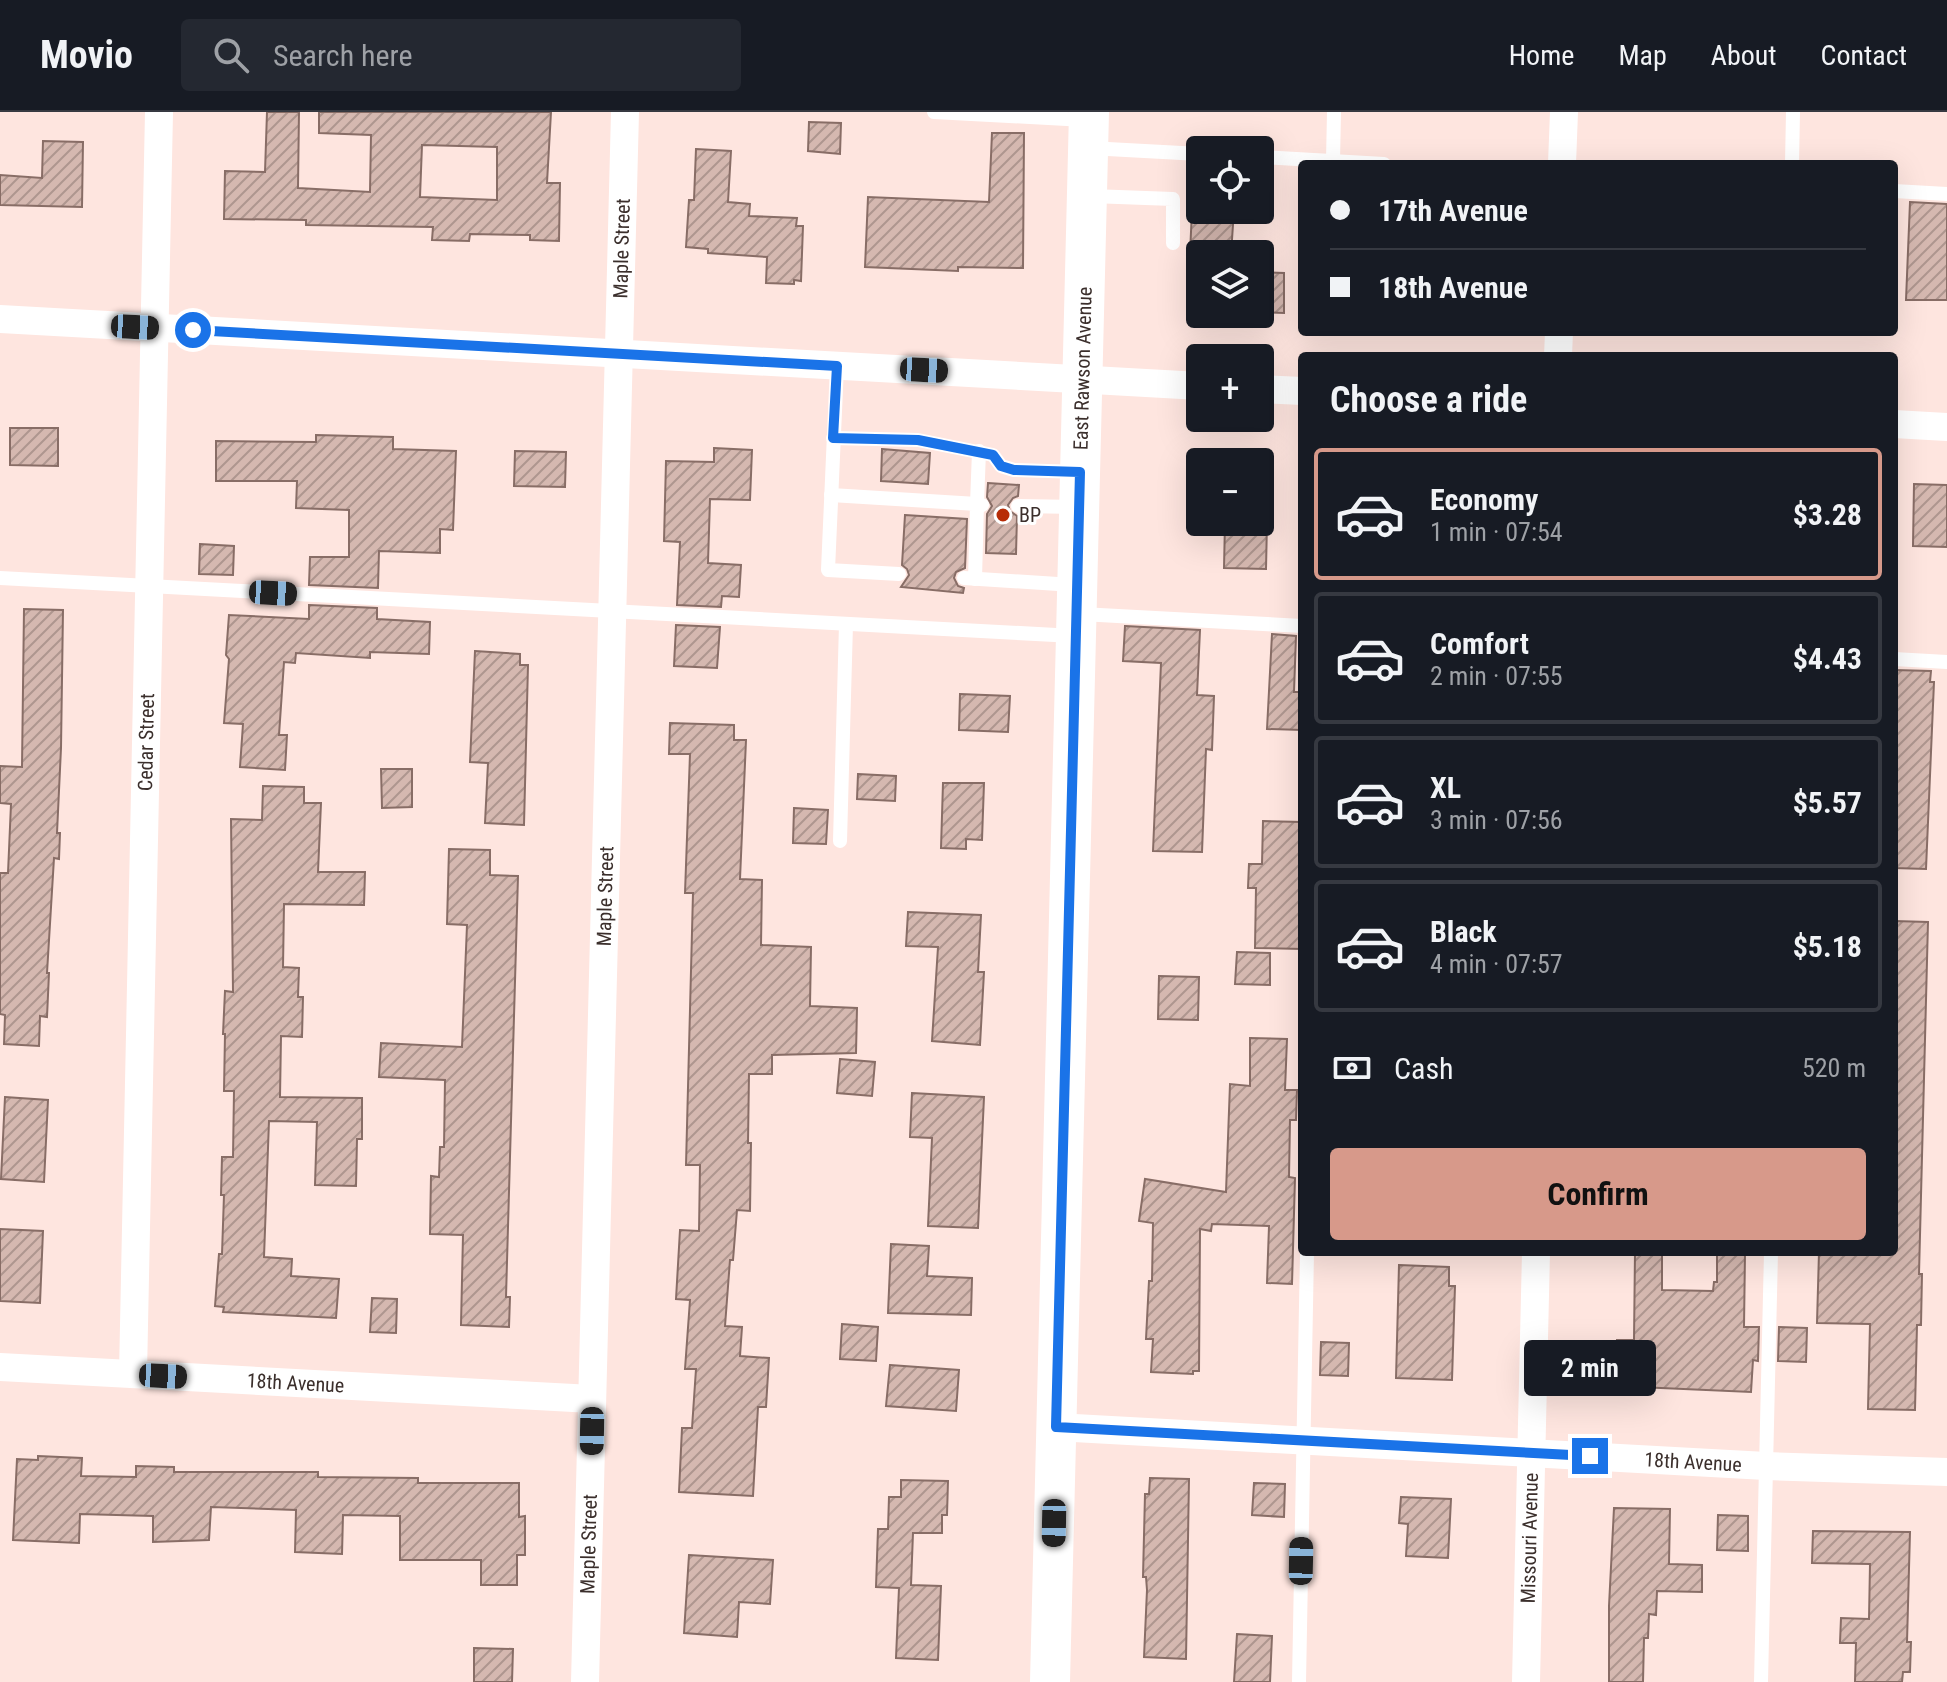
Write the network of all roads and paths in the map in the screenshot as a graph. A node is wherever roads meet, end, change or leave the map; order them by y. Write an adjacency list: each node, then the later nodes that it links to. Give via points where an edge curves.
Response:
1 (159, 112): 19 (street, Cedar Street)
2 (625, 112): 20 (street, Maple Street)
3 (934, 112): 7 (lane)
4 (1334, 112): 11 (lane)
5 (1564, 112): 12 (street)
6 (1793, 112): 13 (lane)
7 (1089, 127): 8 (lane); 16 (main road, East Rawson Avenue)
8 (1186, 151)
9 (1274, 158): 10 (lane)
10 (1315, 160)
11 (1333, 160)
12 (1562, 160)
13 (1792, 160)
14 (1898, 191): 15 (lane)
15 (1947, 194)
16 (1087, 196): 17 (lane, via 1173,199); 22 (main road, East Rawson Avenue)
17 (1173, 243)
18 (0, 319): 19 (street)
19 (155, 328): 20 (street); 36 (street, Cedar Street)
20 (619, 354): 21 (street); 37 (street, Maple Street)
21 (837, 366): 22 (street); 28 (lane)
22 (1083, 379): 23 (street); 30 (main road, East Rawson Avenue)
23 (1186, 385)
24 (1274, 390): 25 (street)
25 (1298, 391)
26 (1898, 424): 27 (street)
27 (1947, 427)
28 (833, 438): 29 (lane, via 918,440); 31 (lane)
29 (979, 451): 30 (lane, via 993,455 1001,466); 32 (lane)
30 (1080, 490): 33 (lane); 38 (main road, East Rawson Avenue)
31 (831, 495): 32 (lane); 34 (lane, via 828,570)
32 (980, 504): 38 (lane, via 970,579)
33 (1018, 506)
34 (899, 574)
35 (0, 578): 36 (lane)
36 (150, 586): 37 (lane); 48 (street, Cedar Street)
37 (613, 611): 39 (lane); 49 (street, Maple Street)
38 (1077, 612): 39 (lane); 40 (lane); 50 (main road, East Rawson Avenue)
39 (846, 624): 43 (lane)
40 (1298, 626)
41 (1898, 659): 42 (lane)
42 (1947, 662)
43 (840, 841)
44 (1307, 1256): 51 (lane)
45 (1536, 1256): 52 (street, Missouri Avenue)
46 (1771, 1256): 53 (lane)
47 (0, 1367): 48 (street, 18th Avenue)
48 (133, 1374): 49 (street, 18th Avenue)
49 (592, 1399): 55 (street, Maple Street)
50 (1056, 1427): 51 (street, 18th Avenue); 56 (main road, East Rawson Avenue)
51 (1304, 1440): 52 (street, 18th Avenue); 57 (lane)
52 (1531, 1453): 53 (street, 18th Avenue); 58 (street, Missouri Avenue)
53 (1766, 1466): 54 (street, 18th Avenue); 59 (lane)
54 (1947, 1472)
55 (585, 1682)
56 (1050, 1682)
57 (1299, 1682)
58 (1526, 1682)
59 (1761, 1682)

